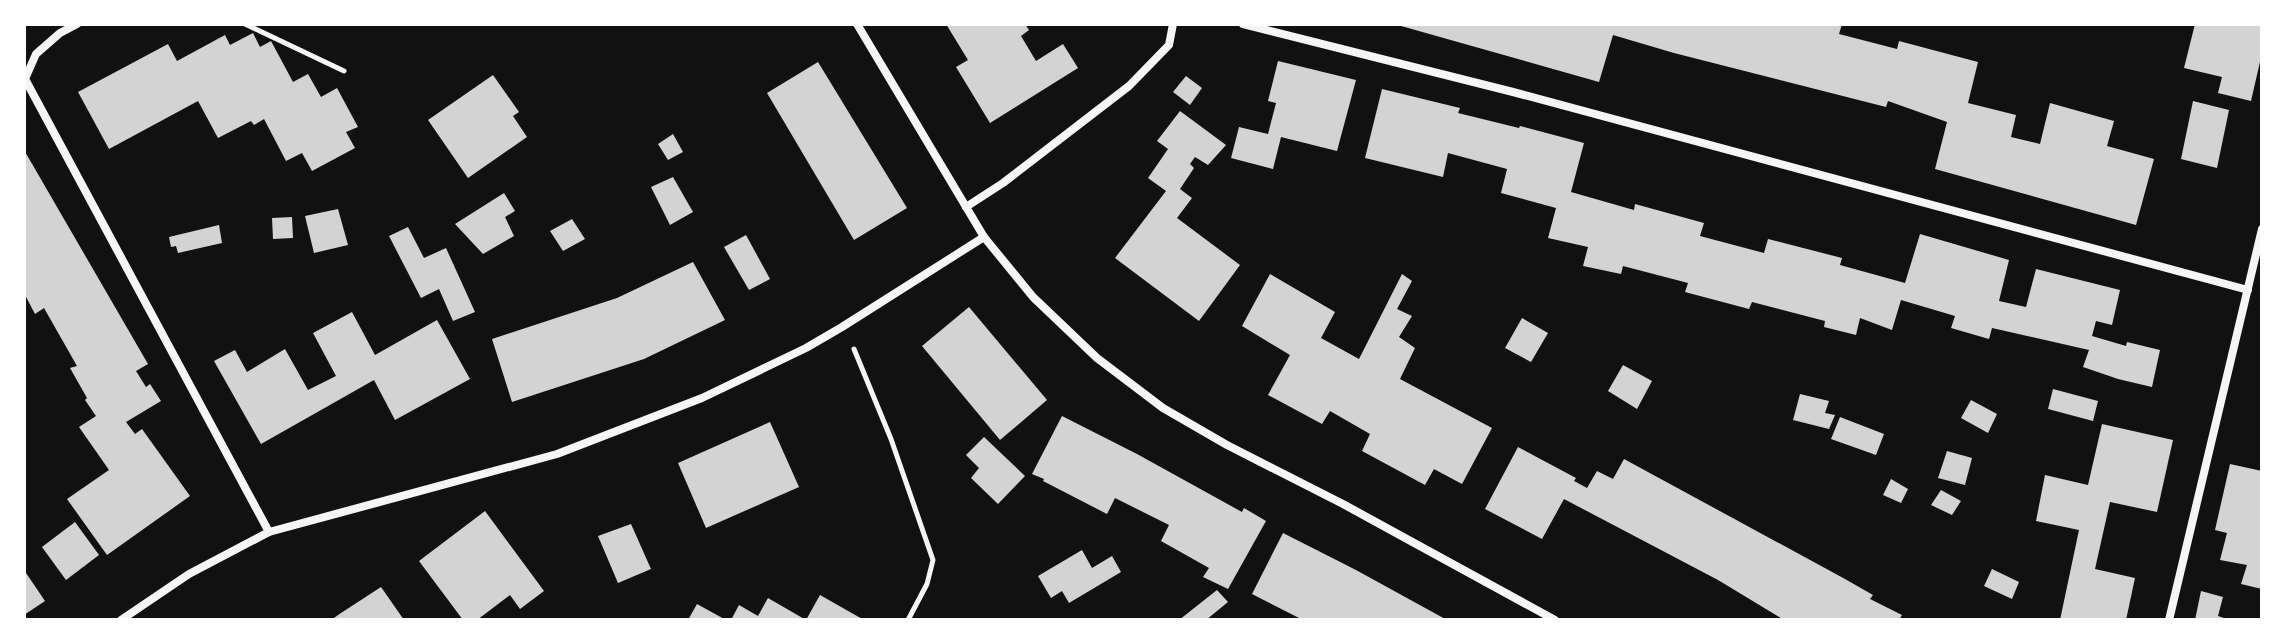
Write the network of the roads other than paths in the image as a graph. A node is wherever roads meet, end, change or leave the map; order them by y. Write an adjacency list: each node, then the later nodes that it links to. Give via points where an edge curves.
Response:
1 (77, 24): 9 (street, via 36,54 25,79)
2 (857, 24): 5 (street)
3 (1173, 24): 5 (street, via 1169,45 1129,86)
4 (1243, 24): 8 (street)
5 (966, 207): 7 (street)
6 (2262, 229): 8 (street)
7 (984, 237): 9 (street, via 806,348 702,398 557,454); 11 (street, via 1033,297 1097,358 1163,408)
8 (2248, 290): 12 (street)
9 (269, 532): 10 (street, via 189,574)
10 (121, 620)
11 (1555, 620)
12 (2169, 620)

